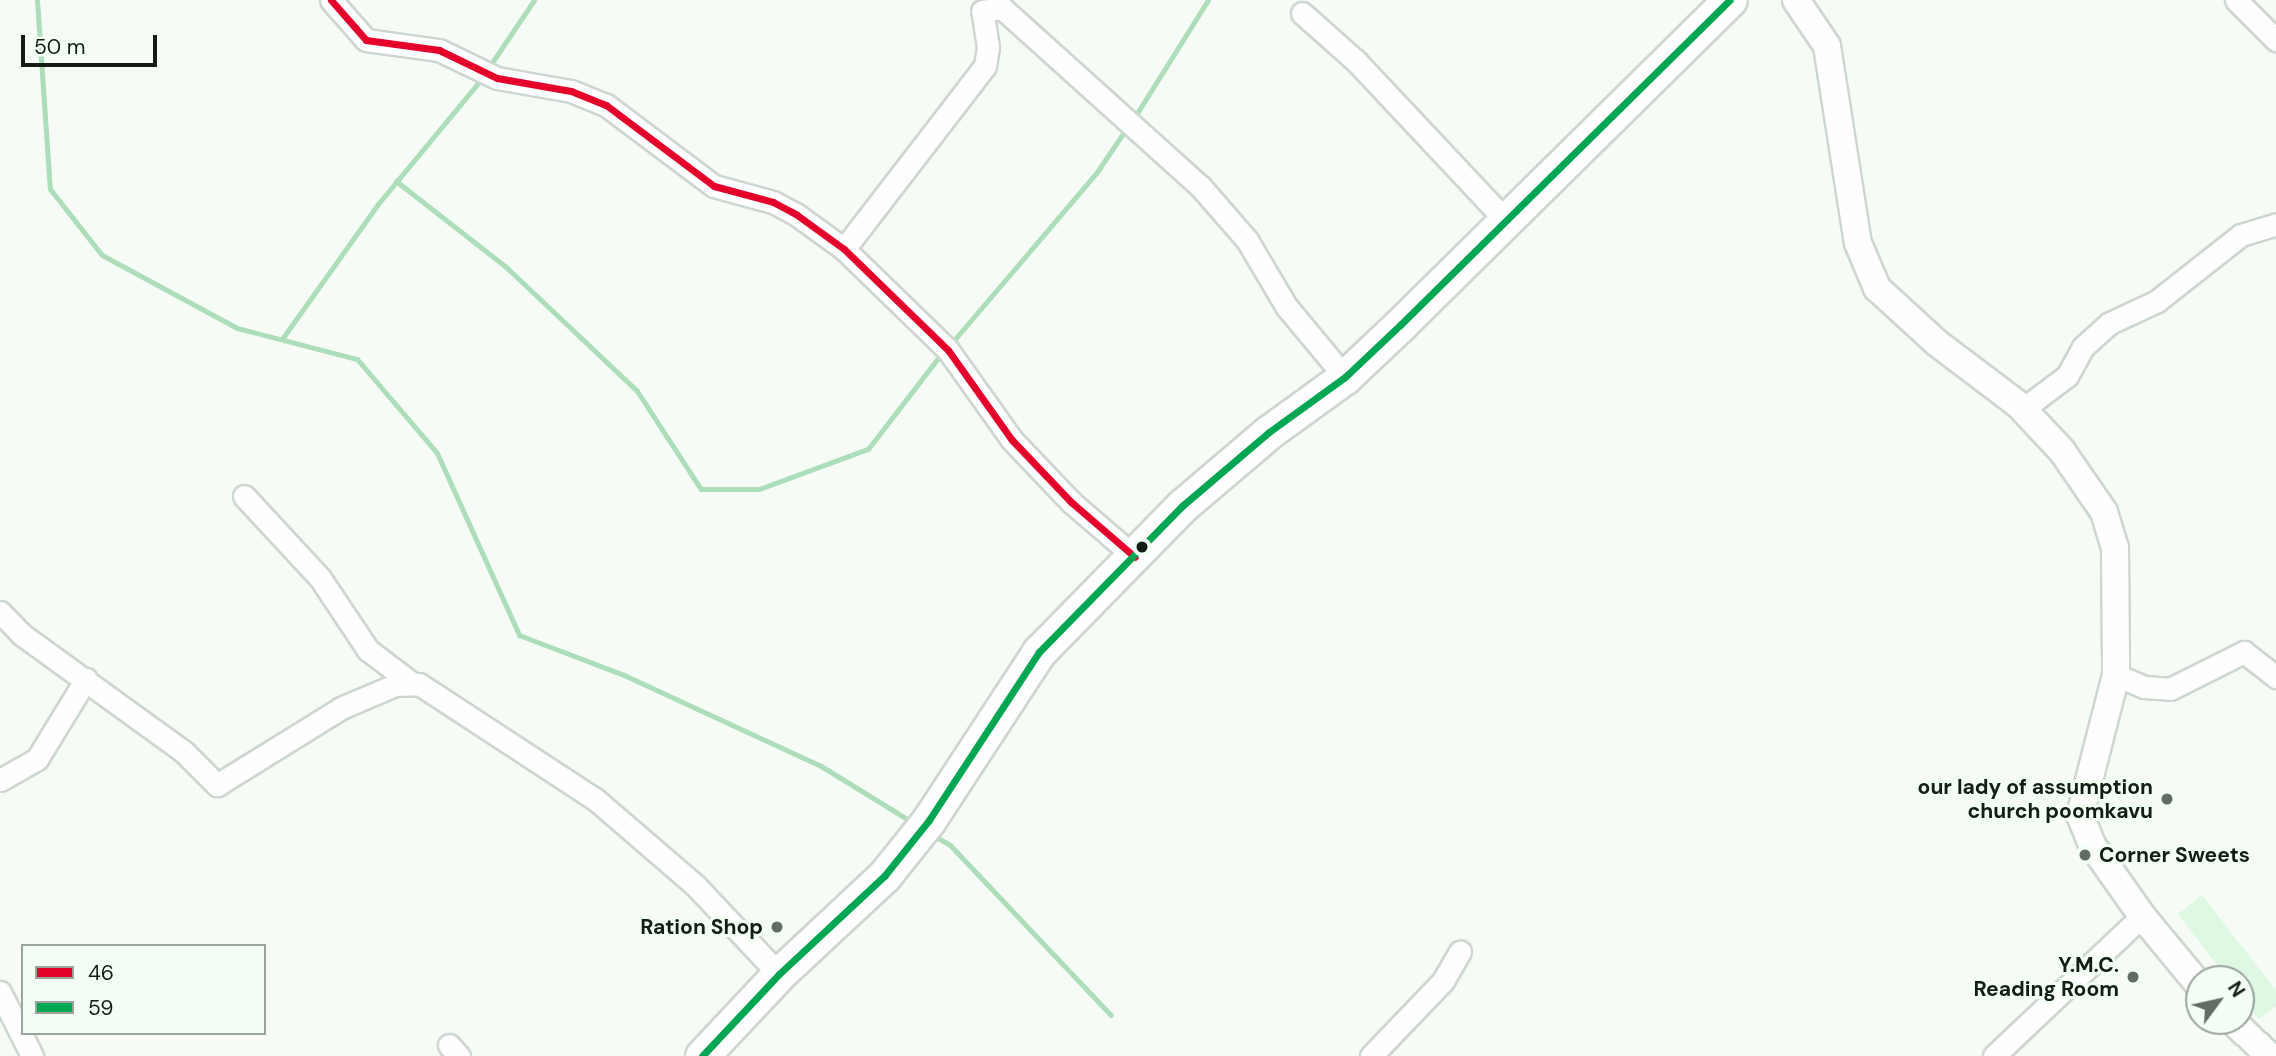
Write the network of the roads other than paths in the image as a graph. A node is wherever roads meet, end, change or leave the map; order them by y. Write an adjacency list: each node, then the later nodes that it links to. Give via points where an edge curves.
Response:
1 (331, 0): 10 (street, via 366,40 439,50 497,78 571,92 606,105 715,186 774,202)
2 (1730, 0): 8 (main road)
3 (1796, 0): 12 (street, via 1827,46 1863,263 1877,288 1900,310)
4 (2236, 0): 7 (street)
5 (984, 3): 10 (street, via 985,66); 11 (street, via 1011,12 1085,86 1200,186 1247,240 1286,306)
6 (1302, 13): 8 (street, via 1356,61)
7 (2276, 40)
8 (1506, 221): 11 (main road)
9 (2276, 224): 12 (street, via 2241,235 2157,301 2110,323 2083,347 2067,376)
10 (844, 249): 14 (street, via 948,349 1021,449)
11 (1345, 377): 14 (main road, via 1269,432 1182,506)
12 (2023, 409): 16 (street, via 2062,451 2104,512 2115,548)
13 (244, 496): 19 (street, via 320,579 368,650)
14 (1135, 557): 24 (main road, via 1039,652 929,820 885,875)
15 (0, 612): 18 (street, via 21,634)
16 (2116, 675): 17 (street, via 2144,687 2170,688 2244,652); 21 (street, via 2080,815 2092,845)
17 (2276, 677)
18 (86, 679): 19 (street, via 184,752 217,785 341,708 395,685); 20 (street, via 37,759)
19 (413, 684): 24 (street, via 595,799 695,885)
20 (0, 780)
21 (2142, 916): 23 (street); 32 (street)
22 (1460, 951): 31 (street, via 1443,981)
23 (2185, 968)
24 (779, 974): 30 (main road)
25 (0, 992): 26 (street)
26 (21, 1034)
27 (22, 1035): 29 (street)
28 (2247, 1035): 33 (street)
29 (32, 1056)
30 (702, 1056)
31 (1371, 1056)
32 (1994, 1056)
33 (2269, 1056)

